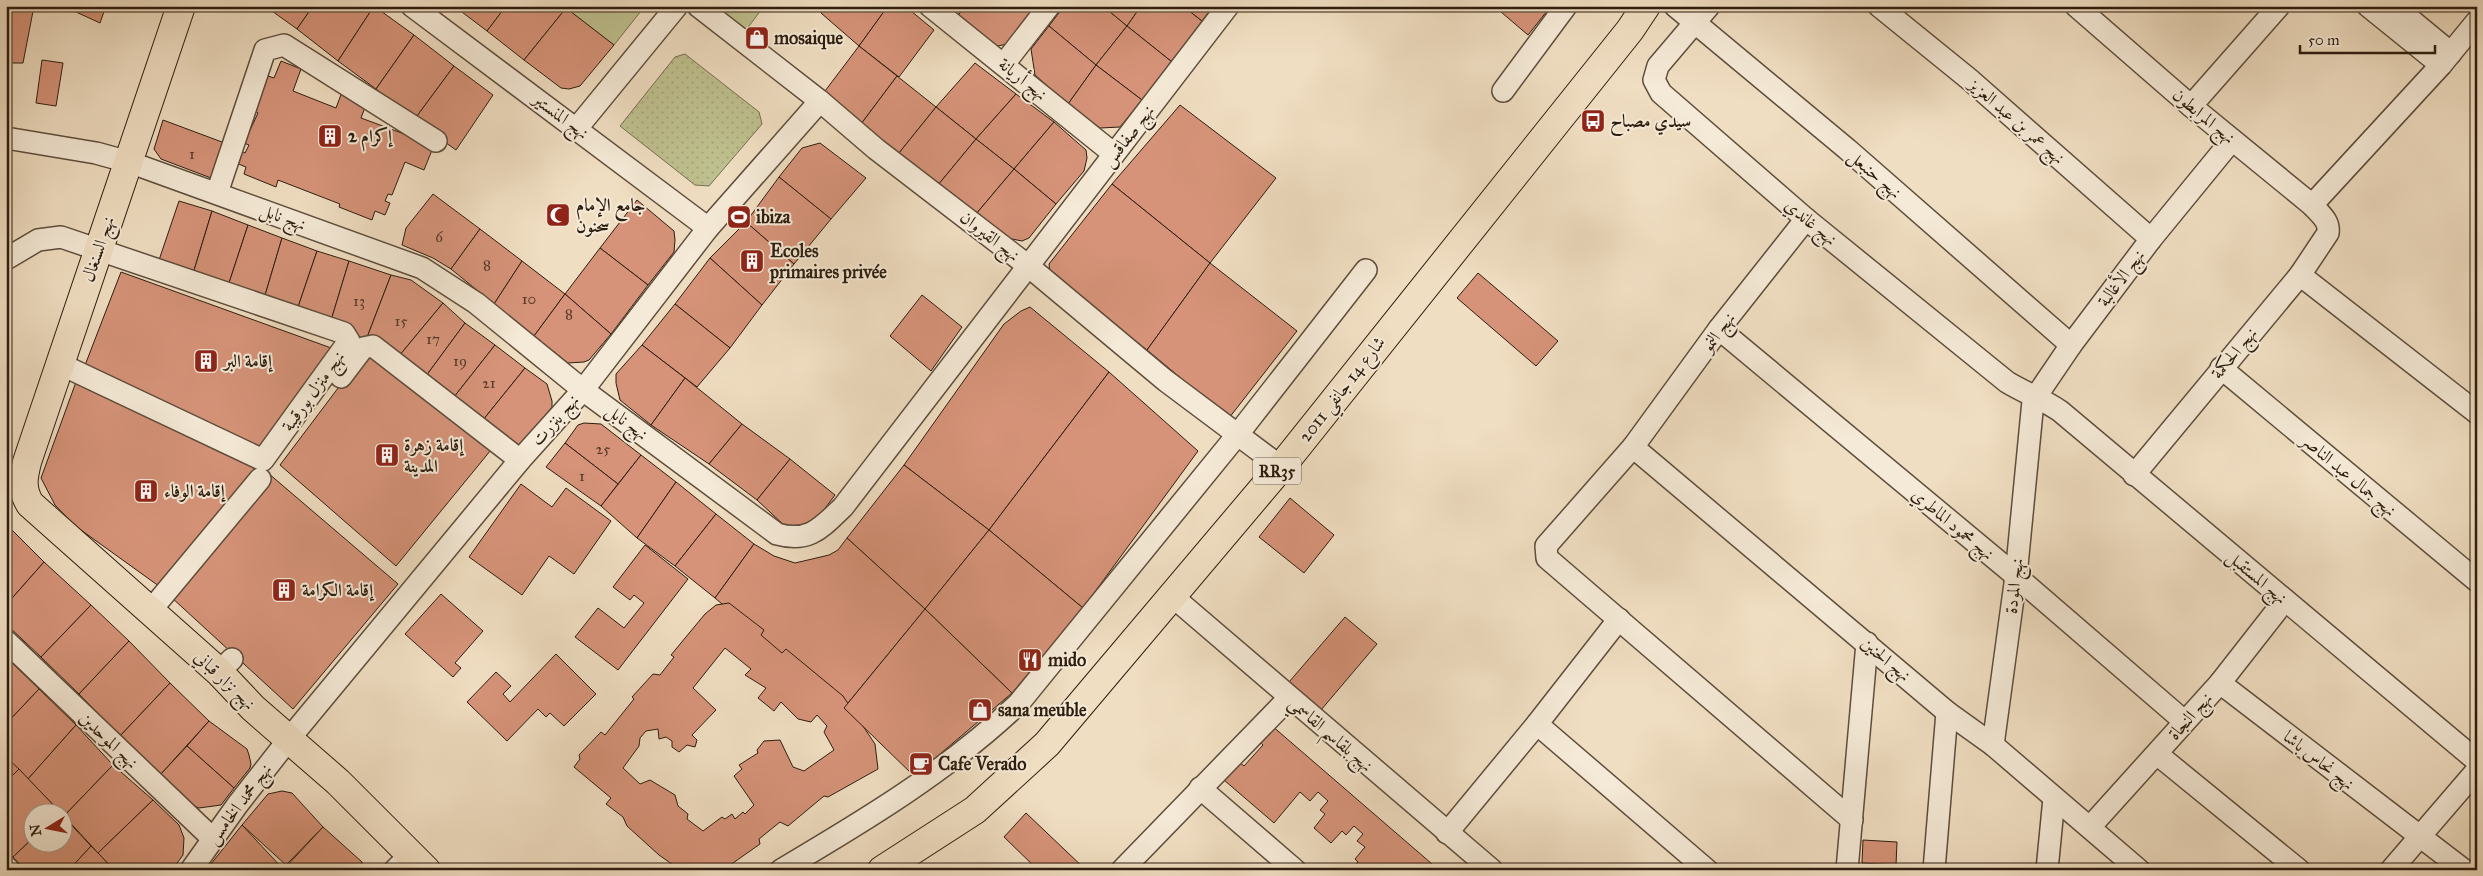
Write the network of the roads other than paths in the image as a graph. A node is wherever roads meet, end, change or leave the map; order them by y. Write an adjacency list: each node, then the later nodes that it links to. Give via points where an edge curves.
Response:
1 (181, 6): 31 (main road, نهج السنغال)
2 (412, 6): 26 (street, نهج المنستير)
3 (677, 6): 26 (street)
4 (698, 6): 24 (street, نهج القيروان)
5 (930, 6): 22 (street, نهج أريانة)
6 (1048, 6): 22 (street)
7 (1228, 6): 30 (street, نهج صفاقس)
8 (1566, 6): 23 (street)
9 (1646, 6): 20 (main road, شارع 14 جانفي 2011 / RR35)
10 (1654, 6): 20 (main road, شارع 14 جانفي 2011 / RR35)
11 (1675, 6): 19 (street, نهج حنبعل)
12 (1709, 6): 19 (street)
13 (1879, 6): 37 (street, نهج عمر بن عبد العزيز, via 1969,79)
14 (2076, 6): 25 (street, نهج المرابطون)
15 (2278, 6): 25 (street)
16 (2368, 6): 21 (street)
17 (2394, 6): 21 (street)
18 (2477, 21): 21 (street)
19 (1696, 23): 34 (street, نهج غاندي, via 1658,66 1654,74 1656,86); 44 (street, نهج حنبعل, via 1847,149)
20 (1630, 30): 55 (main road, شارع 14 جانفي 2011 / RR35)
21 (2446, 59): 33 (street)
22 (1004, 64): 30 (street, نهج أريانة)
23 (1503, 91)
24 (820, 101): 35 (street, نهج بنزرت); 40 (street, نهج القيروان, via 876,149)
25 (2191, 106): 28 (street, نهج المرابطون)
26 (578, 128): 35 (street, نهج المنستير)
27 (6, 138): 31 (street, نهج نابل, via 96,153)
28 (2232, 140): 33 (street, نهج المرابطون); 37 (street, نهج الأغالبة)
29 (436, 141): 32 (street, via 284,45 265,50)
30 (1114, 154): 40 (street, نهج صفاقس)
31 (129, 162): 32 (street, نهج نابل); 38 (main road, نهج السنغال)
32 (217, 193): 47 (street, نهج نابل, via 422,268 476,303)
33 (2312, 205): 36 (street, نهج المرابطون, via 2328,222)
34 (1806, 219): 43 (street, نهج النمو); 48 (street, نهج غاندي, via 2007,382)
35 (708, 228): 47 (street, نهج بنزرت)
36 (2329, 228): 42 (street, نهج الحكمة)
37 (2151, 239): 44 (street, نهج الأغالبة)
38 (98, 248): 39 (street, نهج منزل بورقيبة, via 61,237 47,238); 45 (main road, نهج السنغال); 45 (street, نهج منزل بورقيبة, via 344,333 349,341 263,460)
39 (6, 258)
40 (1027, 265): 47 (street, نهج نابل, via 843,507 821,528 799,538 778,534); 51 (street, نهج القيروان, via 1166,381)
41 (1366, 270): 51 (street)
42 (2300, 275): 46 (street, نهج الحكمة); 49 (street)
43 (1719, 329): 52 (street, نهج النمو); 59 (street, نهج محمود الماطري)
44 (2071, 345): 48 (street, نهج الأغالبة)
45 (60, 364): 58 (main road, نهج السنغال)
46 (2220, 368): 56 (street, نهج الحكمة); 60 (street, نهج جمال عبد الناصر)
47 (583, 390): 54 (street, نهج بنزرت)
48 (2035, 396): 50 (street, نهج الأغالبة); 56 (street, نهج المستقبل, via 2060,411)
49 (2477, 413)
50 (2030, 426): 59 (street, نهج المودة)
51 (1238, 434): 55 (street, نهج القيروان); 89 (street, via 1019,703 984,736 841,834)
52 (1634, 448): 64 (street, نهج النمو, via 1546,546 1546,558); 66 (street, نهج الحنين)
53 (286, 452): 54 (street, via 356,355 373,346)
54 (520, 460): 72 (street, نهج بنزرت)
55 (1281, 467): 61 (main road, شارع 14 جانفي 2011 / RR35)
56 (2134, 475): 62 (street, نهج المستقبل)
57 (260, 478): 63 (street)
58 (18, 483): 63 (main road, نهج نزار قباني, via 30,504)
59 (2016, 576): 70 (street, نهج محمود الماطري); 73 (street, نهج المودة)
60 (2477, 581)
61 (1172, 596): 68 (street, نهج بلقاسم القاسمي); 90 (main road, شارع 14 جانفي 2011 / RR35, via 1047,744 976,810)
62 (2284, 600): 67 (street, نهج النجاة); 75 (street, نهج المستقبل)
63 (151, 610): 72 (main road, نهج نزار قباني, via 225,665 253,708)
64 (1619, 619): 71 (street); 79 (street)
65 (6, 641): 83 (street, نهج الموحدين)
66 (1867, 643): 69 (street, نهج الحنين); 79 (street)
67 (2220, 683): 70 (street, نهج النجاة); 82 (street, نهج نحاس باشا)
68 (1289, 698): 77 (street); 81 (street, نهج بلقاسم القاسمي)
69 (1948, 712): 73 (street, نهج الحنين); 95 (street)
70 (2184, 721): 74 (street, نهج النجاة)
71 (1537, 724): 81 (street); 93 (street)
72 (289, 739): 83 (street, نهج محمد الخامس); 84 (main road, نهج نزار قباني, via 338,782)
73 (1993, 745): 78 (street, نهج الحنين)
74 (2157, 754): 80 (street, نهج النجاة); 98 (street)
75 (2477, 761)
76 (2477, 770): 82 (street)
77 (1200, 788): 91 (street); 92 (street)
78 (2054, 798): 80 (street, نهج الحنين); 96 (street)
79 (1852, 820): 94 (street)
80 (2090, 827): 97 (street, نهج الحنين)
81 (1447, 833): 86 (street, نهج بلقاسم القاسمي)
82 (2419, 837): 99 (street); 100 (street, نهج نحاس باشا)
83 (212, 838): 88 (street, نهج محمد الخامس)
84 (410, 865)
85 (6, 867): 87 (street)
86 (1489, 869)
87 (10, 870)
88 (191, 870)
89 (781, 870)
90 (882, 870)
91 (1122, 870)
92 (1294, 870)
93 (1707, 870)
94 (1847, 870)
95 (1934, 870)
96 (2047, 870)
97 (2139, 870)
98 (2299, 870)
99 (2391, 870)
100 (2464, 870)

